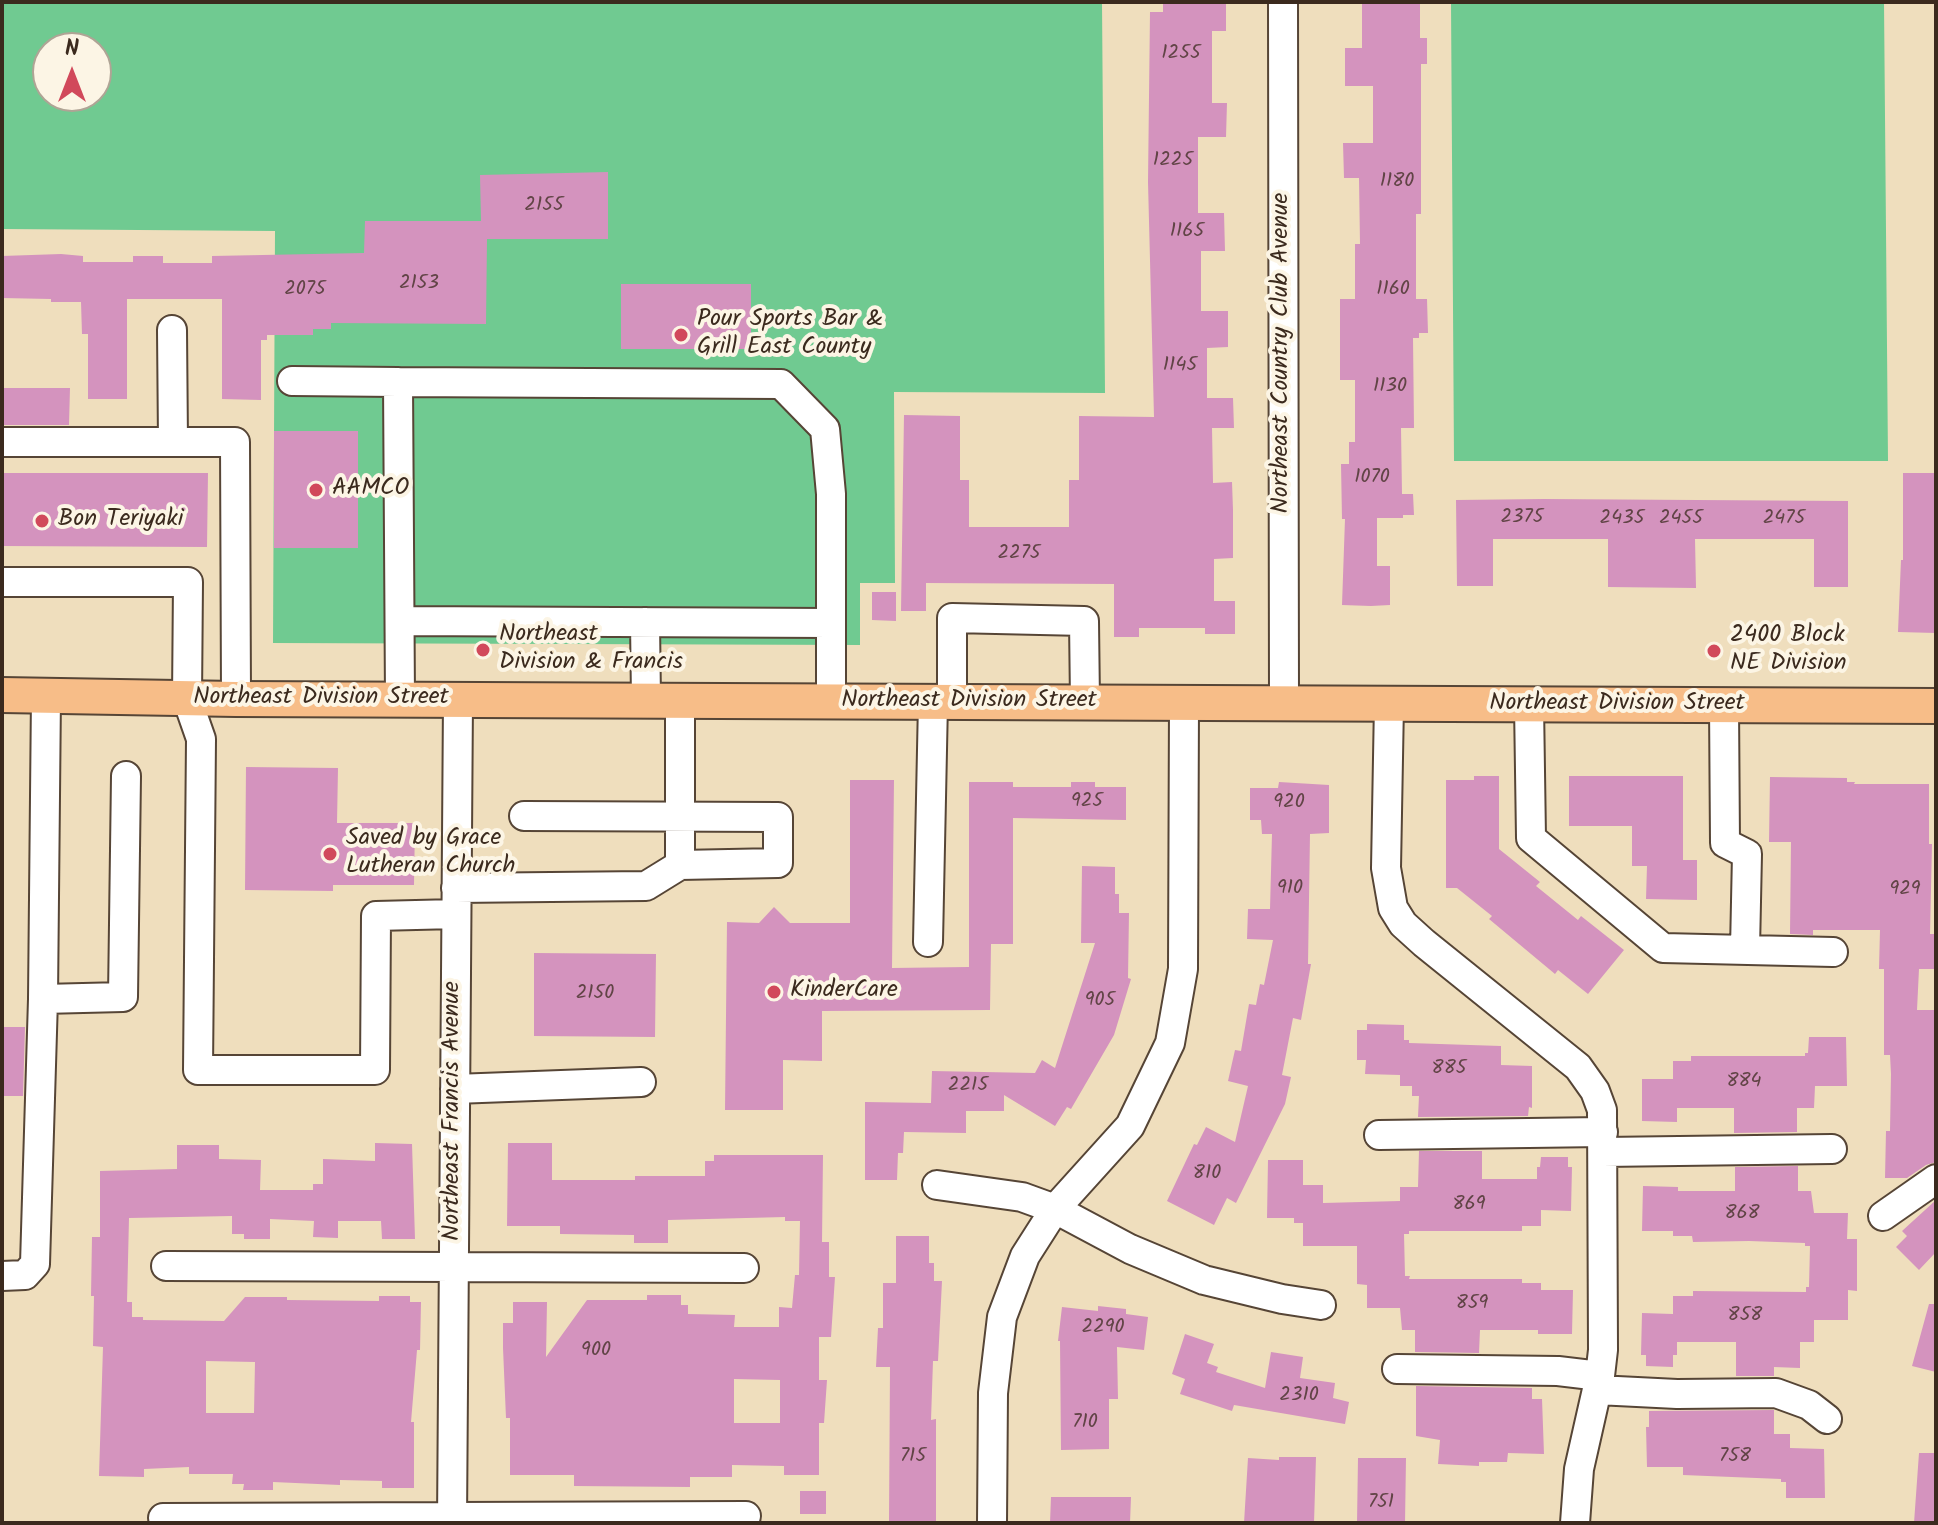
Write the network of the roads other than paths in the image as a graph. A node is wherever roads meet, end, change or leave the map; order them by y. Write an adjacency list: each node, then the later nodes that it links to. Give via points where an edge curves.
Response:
1 (1283, 2): 23 (street, Northeast Country Club Avenue)
2 (172, 330): 6 (street)
3 (292, 381): 4 (street)
4 (398, 382): 8 (street); 10 (street, via 781,384 825,429 831,494)
5 (2, 442): 6 (street)
6 (173, 442): 14 (street, via 235,442)
7 (2, 582): 13 (street, via 188,582)
8 (400, 621): 9 (street); 15 (street)
9 (645, 622): 10 (street); 17 (street)
10 (830, 623): 19 (street)
11 (2, 695): 12 (main road, Northeast Division Street)
12 (46, 695): 13 (main road, Northeast Division Street); 36 (street)
13 (187, 699): 14 (main road, Northeast Division Street); 32 (street, via 201,739 198,1070 375,1070 376,916)
14 (236, 699): 15 (main road, Northeast Division Street)
15 (400, 700): 16 (main road, Northeast Division Street)
16 (458, 700): 17 (main road, Northeast Division Street); 32 (street, Northeast Francis Avenue)
17 (646, 700): 18 (main road, Northeast Division Street)
18 (680, 701): 19 (main road, Northeast Division Street); 30 (street)
19 (831, 701): 20 (main road, Northeast Division Street)
20 (942, 702): 21 (main road, Northeast Division Street); 21 (street, via 952,618 1084,621); 33 (street)
21 (1085, 702): 22 (main road, Northeast Division Street)
22 (1184, 703): 23 (main road, Northeast Division Street); 44 (street, via 1183,969 1170,1043 1130,1126)
23 (1284, 703): 24 (main road, Northeast Division Street)
24 (1389, 703): 25 (main road, Northeast Division Street); 40 (street, via 1386,868 1393,908 1424,943 1578,1067 1602,1110)
25 (1529, 704): 26 (main road, Northeast Division Street); 34 (street, via 1531,838 1663,948)
26 (1724, 705): 27 (main road, Northeast Division Street); 34 (street, via 1725,843 1747,854)
27 (1936, 706)
28 (126, 776): 36 (street, via 123,997)
29 (524, 816): 30 (street)
30 (681, 816): 31 (street); 31 (street, via 778,817 778,863)
31 (680, 865): 32 (street, via 646,886)
32 (456, 901): 38 (street, Northeast Francis Avenue)
33 (928, 942)
34 (1745, 949): 35 (street)
35 (1833, 952)
36 (43, 999): 49 (street, via 35,1264 25,1275)
37 (641, 1082): 38 (street)
38 (455, 1089): 47 (street, Northeast Francis Avenue)
39 (1379, 1135): 40 (street)
40 (1603, 1142): 41 (street); 52 (street)
41 (1832, 1149)
42 (1936, 1179): 45 (street)
43 (937, 1185): 44 (street, via 1022,1197)
44 (1055, 1209): 50 (street, via 1204,1280); 57 (street, via 1025,1256 1002,1317 993,1393)
45 (1883, 1216)
46 (166, 1266): 47 (street)
47 (453, 1267): 48 (street); 56 (street, Northeast Francis Avenue)
48 (744, 1268)
49 (2, 1276)
50 (1321, 1305)
51 (1397, 1369): 52 (street, via 1558,1371)
52 (1599, 1383): 53 (street, via 1677,1394 1776,1393 1809,1405); 58 (street, via 1579,1469)
53 (1827, 1419)
54 (746, 1516): 56 (street)
55 (163, 1518): 56 (street)
56 (452, 1520)
57 (992, 1523)
58 (1575, 1523)

